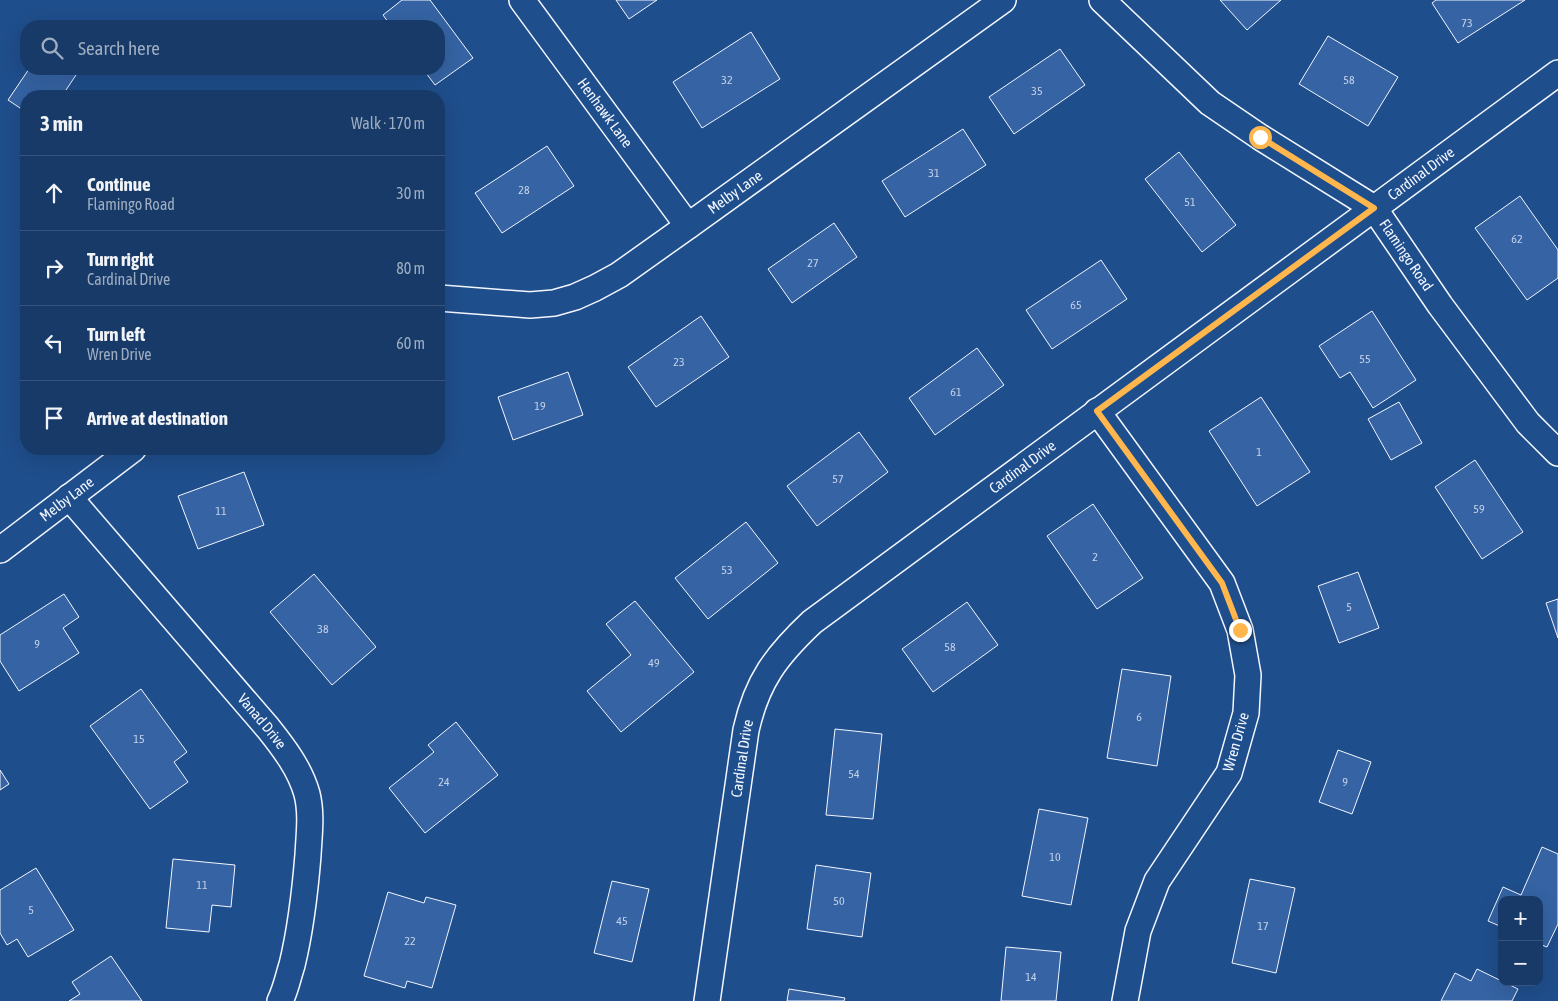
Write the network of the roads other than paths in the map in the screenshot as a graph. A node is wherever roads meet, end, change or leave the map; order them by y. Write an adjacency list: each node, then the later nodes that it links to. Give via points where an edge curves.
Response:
1 (522, 0): 6 (street, Henhawk Lane)
2 (1003, 0): 6 (street, Melby Lane)
3 (1102, 0): 5 (street, Flamingo Road, via 1210,103)
4 (1558, 73): 5 (street, Cardinal Drive)
5 (1374, 208): 8 (street, Cardinal Drive); 9 (street, Flamingo Road, via 1440,305 1528,423)
6 (688, 226): 7 (street, Melby Lane, via 619,275 575,297 530,305)
7 (445, 298)
8 (1097, 411): 14 (street, Cardinal Drive, via 812,622 773,664 758,689 746,730); 15 (street, Wren Drive, via 1222,583 1240,630 1248,675 1246,713 1229,773 1157,881 1138,931)
9 (1558, 453)
10 (125, 455): 11 (street, Melby Lane)
11 (70, 497): 12 (street, Melby Lane); 13 (street, Vanad Drive, via 268,728 300,777 310,810 305,896 296,946)
12 (0, 550)
13 (280, 1001)
14 (707, 1001)
15 (1125, 1001)

